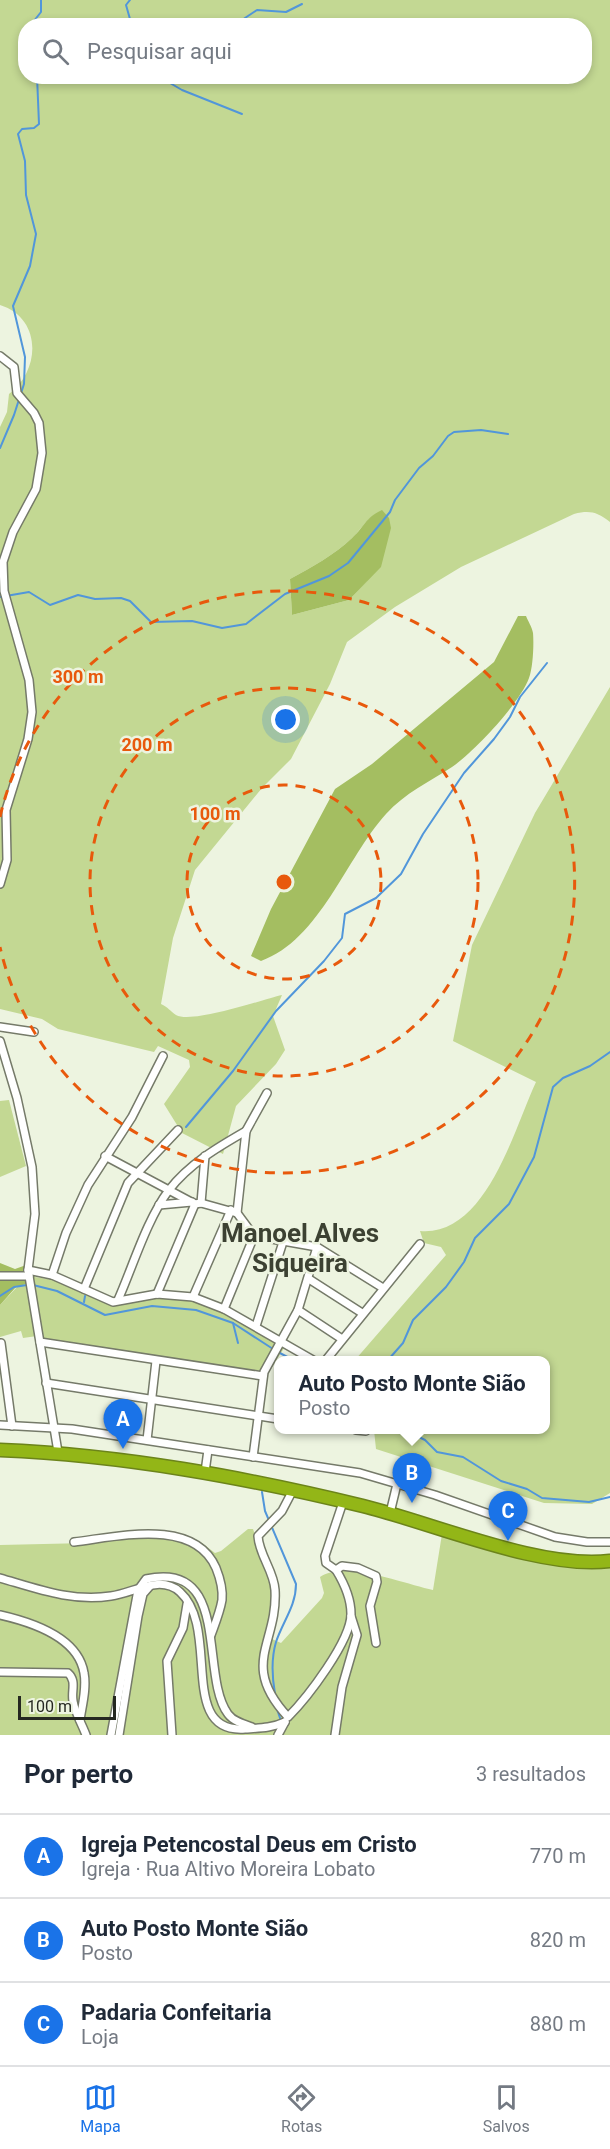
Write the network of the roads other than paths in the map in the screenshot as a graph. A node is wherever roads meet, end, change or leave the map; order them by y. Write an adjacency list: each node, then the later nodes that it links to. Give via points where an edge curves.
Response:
1 (0, 356): 2 (street, via 14,367 17,393 34,413 42,444 36,489 13,532 3,562 4,591 29,680 32,712 28,739 6,810 7,860)
2 (0, 884)
3 (0, 1027): 4 (street)
4 (34, 1032)
5 (0, 1041): 23 (street, via 32,1167 35,1214)
6 (163, 1056): 10 (street, via 132,1117)
7 (267, 1093): 9 (street)
8 (178, 1130): 12 (street)
9 (246, 1131): 11 (street); 16 (street)
10 (105, 1156): 12 (street); 21 (street, via 66,1233)
11 (205, 1156): 13 (street); 14 (street)
12 (135, 1172): 13 (street); 26 (street, via 120,1197)
13 (169, 1190): 14 (street); 15 (street)
14 (196, 1203): 15 (street); 16 (street); 27 (street)
15 (159, 1206): 29 (street)
16 (234, 1212): 17 (street); 28 (street)
17 (254, 1236): 18 (street); 30 (street)
18 (283, 1242): 20 (street); 33 (street)
19 (420, 1244): 25 (street)
20 (317, 1247): 24 (street); 25 (street)
21 (52, 1275): 23 (street); 26 (street)
22 (0, 1276): 23 (street)
23 (29, 1279): 35 (street)
24 (309, 1280): 31 (street); 32 (street)
25 (382, 1288): 32 (street)
26 (84, 1289): 29 (street, via 113,1302)
27 (158, 1294): 28 (street); 29 (street)
28 (193, 1297): 30 (street)
29 (118, 1300)
30 (224, 1309): 33 (street)
31 (298, 1310): 34 (street); 37 (street)
32 (362, 1313): 34 (street)
33 (256, 1326): 37 (street)
34 (342, 1339): 39 (street)
35 (40, 1342): 40 (street); 42 (street)
36 (1, 1343): 47 (street)
37 (278, 1348): 38 (street); 41 (street)
38 (301, 1356)
39 (330, 1356)
40 (156, 1361): 41 (street); 43 (street)
41 (263, 1376): 44 (street)
42 (46, 1383): 43 (street); 48 (street)
43 (150, 1400): 44 (street); 49 (street)
44 (258, 1416): 45 (street); 53 (street)
45 (274, 1418)
46 (0, 1425): 47 (street)
47 (12, 1426): 48 (street)
48 (53, 1427): 49 (street); 52 (street)
49 (147, 1440): 51 (street)
50 (0, 1450): 52 (highway)
51 (208, 1450): 53 (street); 54 (street)
52 (58, 1452): 54 (highway)
53 (253, 1457): 55 (street, via 360,1473)
54 (205, 1472): 56 (highway)
55 (397, 1484): 58 (street); 60 (street, via 555,1537)
56 (293, 1490): 57 (highway); 72 (street, via 282,1511 258,1536 275,1587 263,1669 271,1698)
57 (343, 1502): 58 (highway); 62 (street, via 325,1556 326,1563)
58 (390, 1513): 61 (highway, via 536,1555 575,1562)
59 (74, 1542): 69 (street, via 161,1534 195,1544 214,1563 222,1588)
60 (610, 1542)
61 (610, 1561)
62 (336, 1570): 68 (street, via 350,1600); 70 (street, via 342,1566 358,1568 375,1576 370,1606)
63 (0, 1578): 65 (street, via 85,1599)
64 (151, 1585): 65 (street); 66 (street, via 172,1586); 77 (street, via 143,1594 138,1616)
65 (138, 1590): 69 (street, via 146,1579 169,1575 180,1578 202,1606); 76 (street)
66 (188, 1603): 74 (street, via 201,1644 210,1715 225,1729); 78 (street, via 183,1628 167,1661)
67 (0, 1615): 73 (street, via 50,1632 75,1652 85,1674)
68 (351, 1616): 72 (street, via 337,1652); 80 (street, via 357,1635 342,1687)
69 (211, 1635): 74 (street, via 224,1708 235,1720)
70 (376, 1643)
71 (0, 1672): 73 (street, via 68,1673)
72 (286, 1719): 74 (street, via 272,1728); 79 (street)
73 (80, 1720): 75 (street)
74 (254, 1728)
75 (86, 1735)
76 (111, 1735)
77 (119, 1735)
78 (172, 1735)
79 (278, 1735)
80 (335, 1735)

